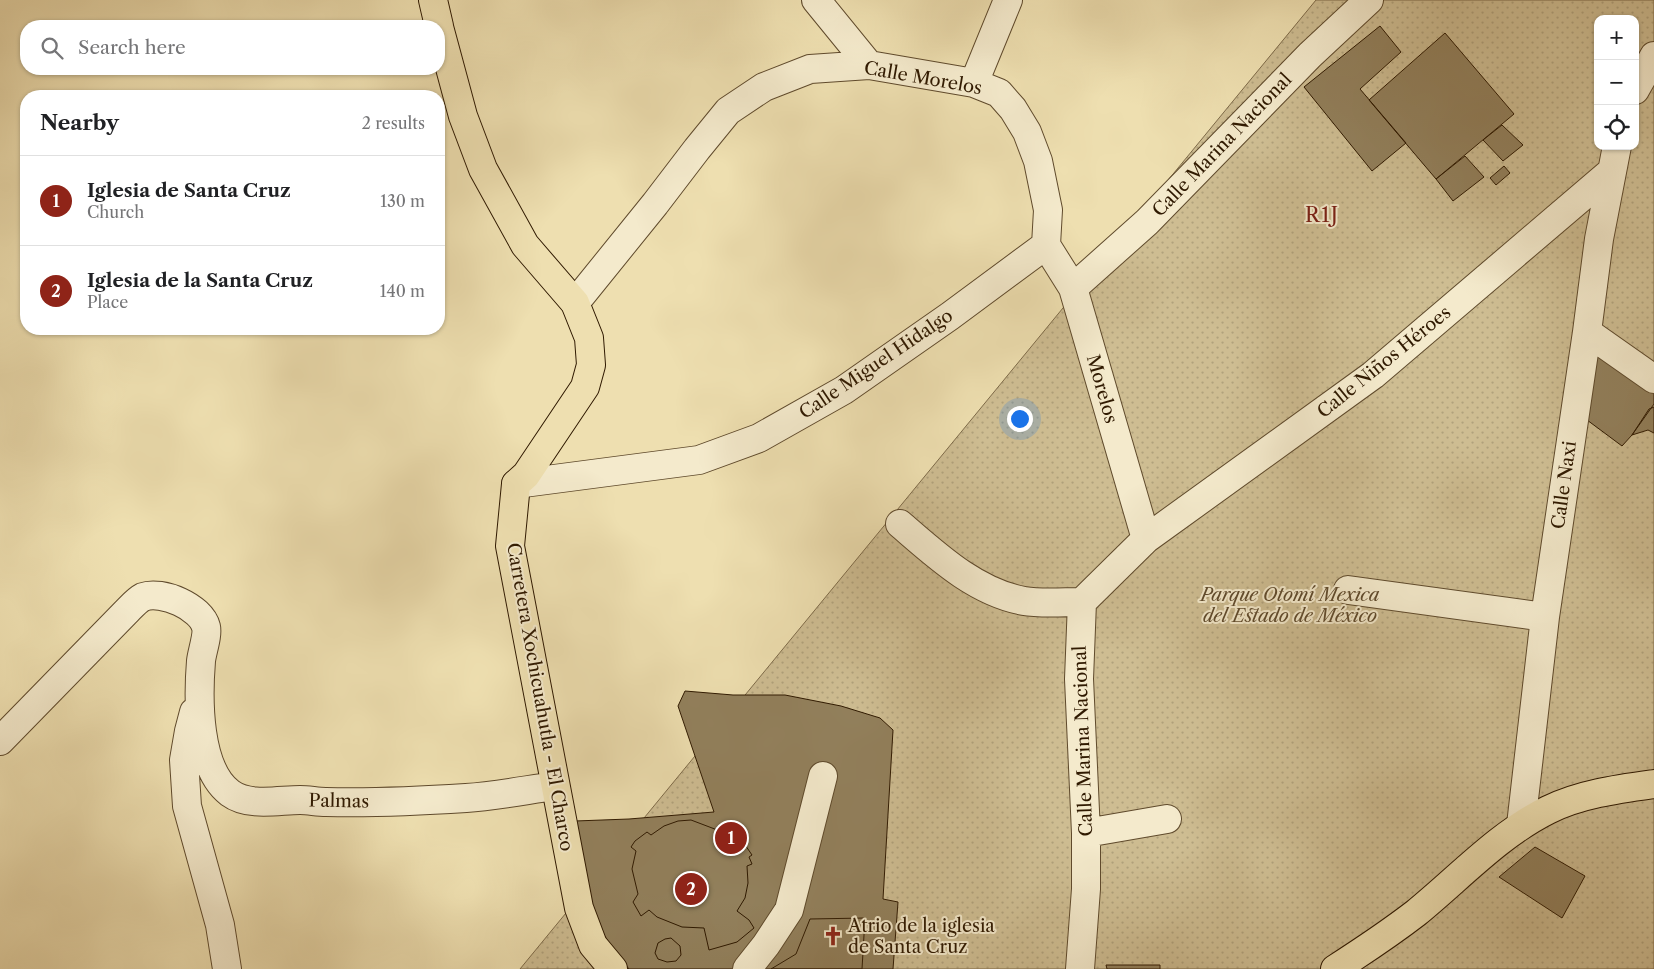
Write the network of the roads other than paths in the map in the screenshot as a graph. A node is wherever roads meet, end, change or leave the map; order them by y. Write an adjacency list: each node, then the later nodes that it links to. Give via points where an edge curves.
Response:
1 (433, 0): 5 (main road)
2 (816, 0): 8 (street)
3 (1008, 0): 9 (street)
4 (1369, 0): 13 (street, Calle Marina Nacional, via 1310,55 1147,222)
5 (437, 20)
6 (445, 49): 14 (main road, via 463,116 483,169 525,245)
7 (1654, 56): 10 (street)
8 (869, 65): 9 (street, Calle Morelos); 14 (street, Calle Morelos, via 810,69 764,87 728,111)
9 (974, 83): 12 (street, Calle Morelos, via 999,93 1027,132 1038,161 1048,210)
10 (1639, 83)
11 (1614, 159): 15 (street, Calle Naxi); 19 (street, Calle Niños Héroes, via 1373,375)
12 (1046, 245): 13 (street, Morelos); 17 (street, Calle Miguel Hidalgo, via 844,390 760,438 698,460)
13 (1073, 288): 19 (street, Morelos)
14 (575, 303): 17 (main road, via 590,338 591,364 585,387 526,475)
15 (1587, 332): 16 (street); 22 (street, Calle Naxi)
16 (1654, 379)
17 (516, 484): 27 (main road, Carretera Xochicuahutla - El Charco, via 510,546)
18 (900, 524): 21 (street, via 944,561 998,593 1024,601)
19 (1146, 539): 21 (street)
20 (1348, 590): 22 (street)
21 (1082, 602): 30 (street, Calle Marina Nacional, via 1078,679)
22 (1545, 616): 29 (street, Calle Naxi)
23 (199, 694): 24 (street, Palmas, via 206,628 200,617 192,608 168,598 155,595 142,598); 27 (street, Palmas, via 210,764 225,788 237,797 276,802 397,801 467,798); 31 (street, Palmas, via 184,760 185,785 191,822 220,925)
24 (0, 741)
25 (823, 776): 33 (street, via 789,910)
26 (1654, 784): 29 (main road, via 1573,800)
27 (556, 786): 32 (main road, Carretera Xochicuahutla - El Charco, via 579,908 593,945)
28 (1167, 819): 30 (street)
29 (1522, 825): 35 (main road, via 1416,913)
30 (1086, 834): 34 (street, Calle Marina Nacional)
31 (227, 969)
32 (613, 969)
33 (746, 969)
34 (1080, 969)
35 (1335, 969)

